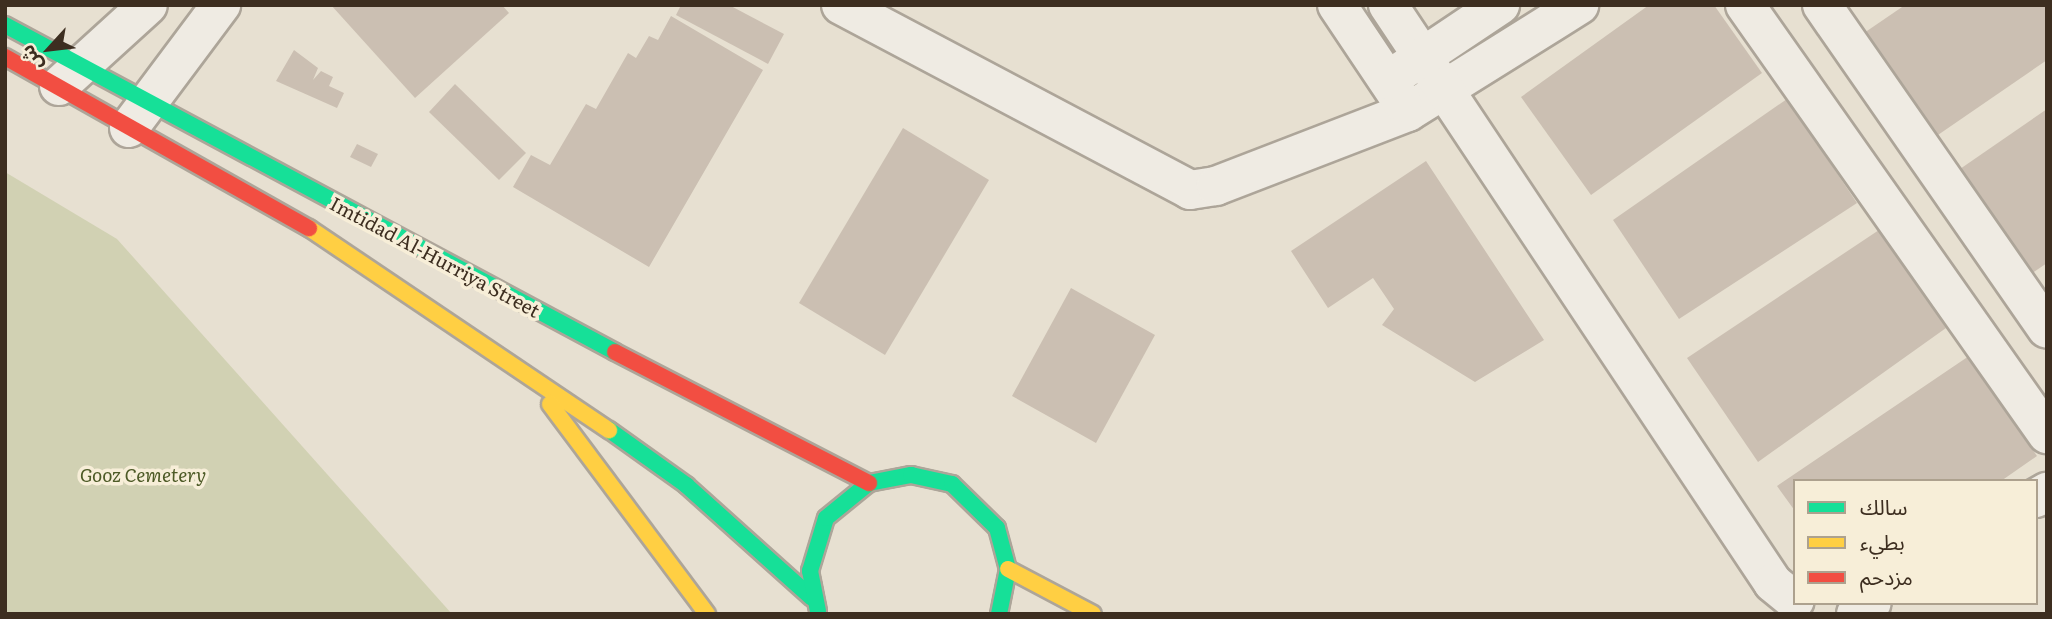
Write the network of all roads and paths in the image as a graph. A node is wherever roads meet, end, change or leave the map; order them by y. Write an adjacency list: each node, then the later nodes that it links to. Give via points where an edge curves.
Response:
1 (148, 5): 13 (street)
2 (221, 5): 17 (street)
3 (842, 5): 16 (street, via 1190,190 1216,186)
4 (1336, 5): 14 (street)
5 (1388, 5): 12 (street)
6 (1500, 5): 12 (street)
7 (1579, 5): 15 (street)
8 (1745, 5): 20 (street)
9 (1822, 5): 18 (street)
10 (5, 25): 13 (main road, Imtidad Al-Hurriya Street)
11 (5, 57): 13 (main road)
12 (1425, 57): 14 (street); 15 (street)
13 (69, 76): 17 (main road); 17 (main road, Imtidad Al-Hurriya Street)
14 (1388, 80): 16 (street)
15 (1449, 92): 16 (street); 24 (street, via 1773,583)
16 (1408, 112)
17 (139, 115): 19 (main road); 21 (main road, Imtidad Al-Hurriya Street)
18 (2047, 329)
19 (520, 367): 23 (main road, via 686,485); 25 (main road, via 634,509)
20 (2047, 434)
21 (869, 483): 22 (main road, via 911,475 952,485 991,520); 23 (main road, via 826,518 811,561)
22 (1008, 569): 27 (main road); 28 (main road)
23 (813, 598): 26 (main road)
24 (1793, 600)
25 (707, 614)
26 (819, 614)
27 (999, 614)
28 (1093, 614)

